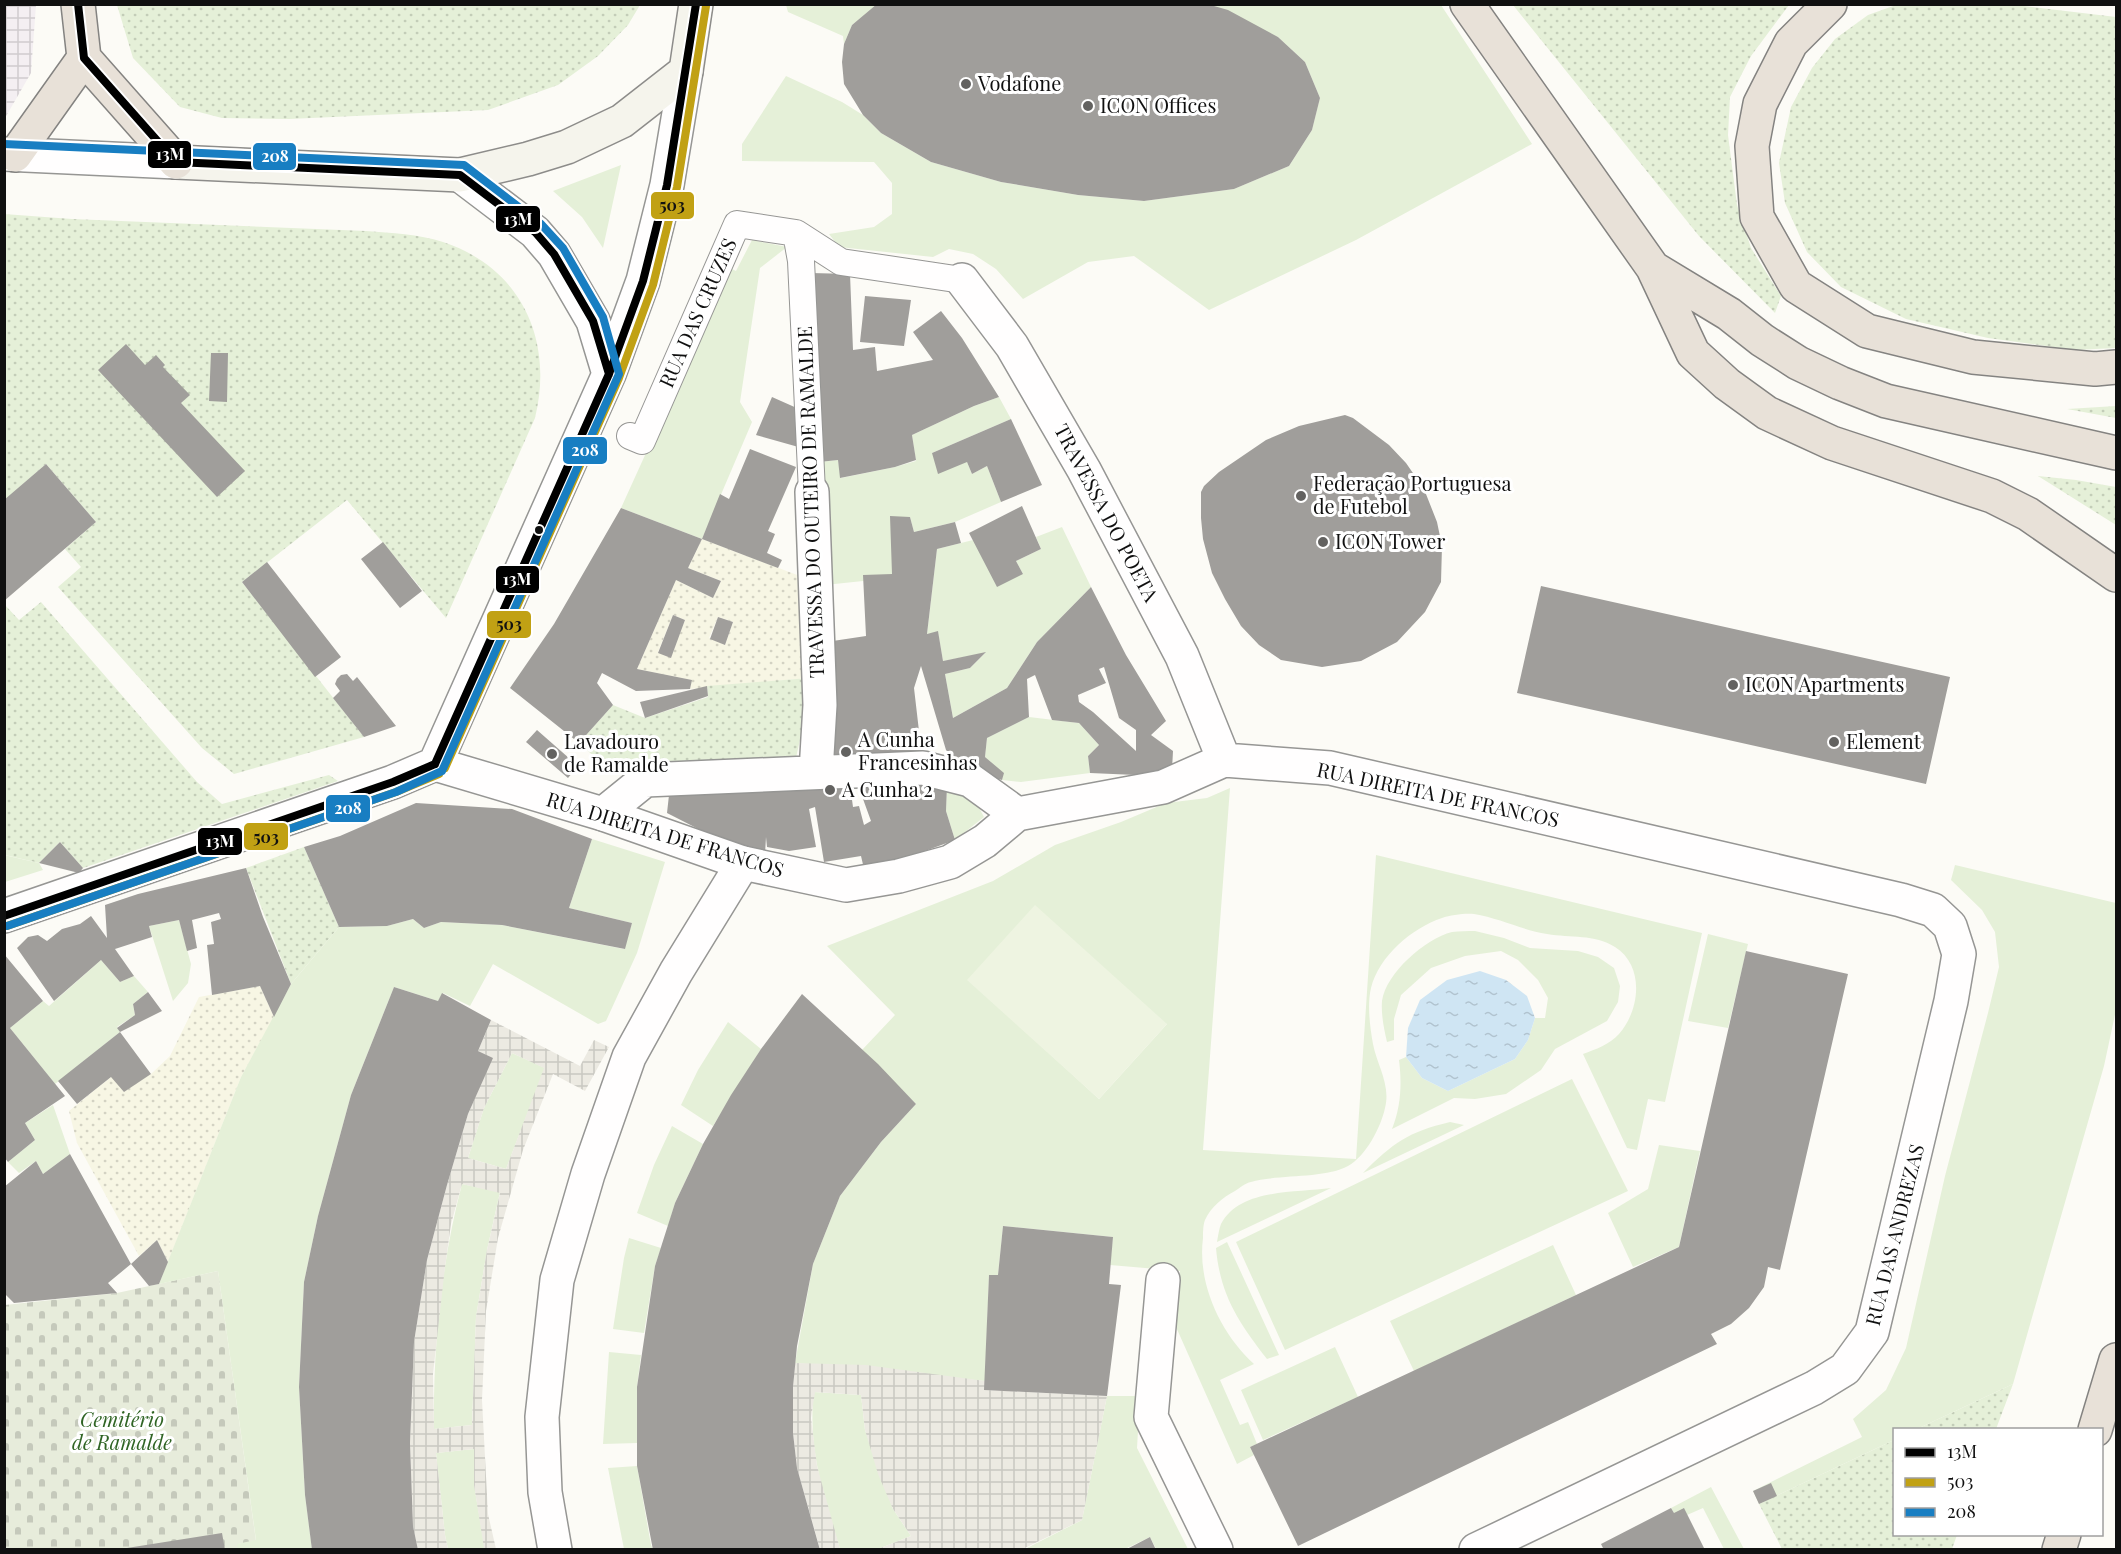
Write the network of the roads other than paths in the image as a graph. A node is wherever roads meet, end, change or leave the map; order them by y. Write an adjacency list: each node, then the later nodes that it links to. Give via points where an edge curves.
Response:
1 (78, 4): 5 (highway)
2 (696, 4): 6 (main road)
3 (1467, 4): 11 (highway)
4 (1830, 4): 13 (highway, via 1791,43 1760,104 1752,146 1757,217 1796,286 1867,331 1972,357 2095,369)
5 (84, 58): 7 (highway); 8 (highway)
6 (686, 71): 9 (main road, via 622,121 576,143); 14 (street, via 667,185 643,281)
7 (10, 154): 8 (street)
8 (176, 162): 9 (main road)
9 (460, 175): 14 (street, via 535,232 554,254 593,321)
10 (796, 233): 12 (street, RUA DAS CRUZES, via 841,262); 15 (street, RUA DAS CRUZES, via 736,224 642,441); 17 (street, TRAVESSA DO OUTEIRO DE RAMALDE, via 801,261)
11 (1653, 268): 16 (highway, via 1729,314 1798,363 1840,383 1886,401); 18 (highway, via 1693,353 1767,413 1832,443 1992,496 2028,514)
12 (962, 280): 19 (street, TRAVESSA DO POETA, via 1012,346 1084,470 1182,656)
13 (2116, 367)
14 (609, 374): 20 (street)
15 (630, 436)
16 (2116, 453)
17 (812, 492): 21 (street, TRAVESSA DO OUTEIRO DE RAMALDE, via 820,705)
18 (2116, 575)
19 (1224, 760): 23 (street, RUA DIREITA DE FRANCOS, via 1163,787); 25 (street, RUA DIREITA DE FRANCOS, via 1329,768)
20 (435, 764): 22 (street, RUA DIREITA DE FRANCOS); 26 (street, via 393,782)
21 (816, 772): 22 (street, via 645,780); 23 (street, via 923,768 970,780)
22 (603, 814): 24 (street, RUA DIREITA DE FRANCOS)
23 (1017, 814): 24 (street, RUA DIREITA DE FRANCOS, via 985,841 950,862 899,876 846,885)
24 (743, 863): 30 (street, via 629,1057 588,1174 557,1280 542,1417 545,1492)
25 (1901, 900): 32 (street, RUA DAS ANDREZAS, via 1933,910 1950,926 1959,954 1872,1332 1845,1369 1814,1388)
26 (4, 916)
27 (1163, 1280): 31 (street, via 1151,1417)
28 (2116, 1360): 29 (highway)
29 (2097, 1428)
30 (555, 1550)
31 (1216, 1550)
32 (1476, 1550)

